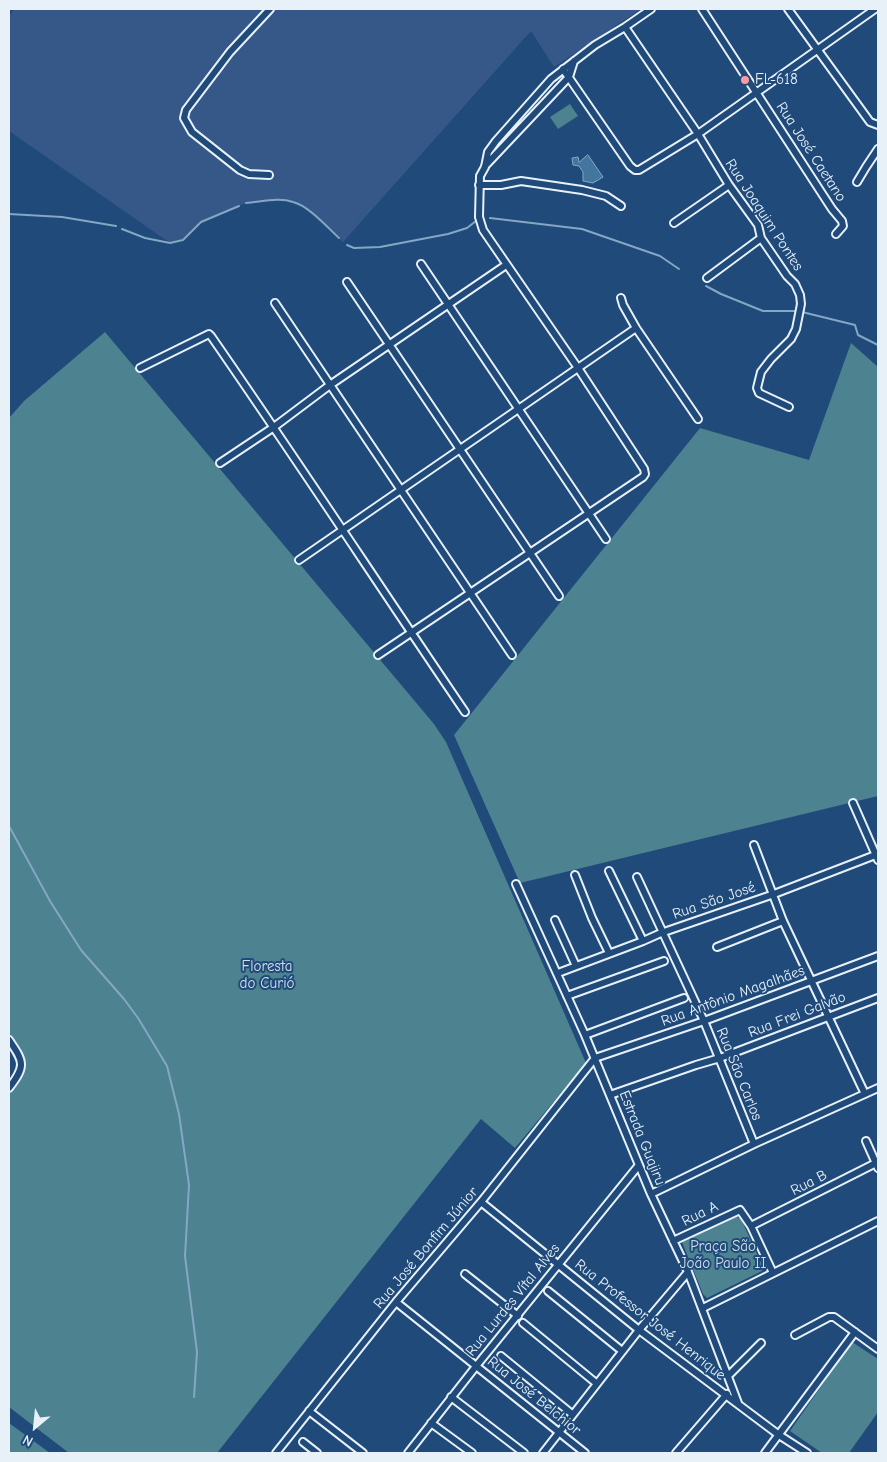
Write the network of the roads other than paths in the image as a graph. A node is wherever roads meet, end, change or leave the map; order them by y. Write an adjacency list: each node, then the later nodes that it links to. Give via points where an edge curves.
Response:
1 (270, 9): 16 (street, via 230,52 186,110 184,118 192,132 240,170 249,174)
2 (651, 9): 6 (street)
3 (702, 9): 11 (street, Rua José Caetano)
4 (788, 9): 7 (street)
5 (876, 10): 7 (street)
6 (625, 27): 8 (street); 13 (street, Rua Joaquim Pontes)
7 (816, 49): 11 (street); 12 (street, via 870,122)
8 (574, 61): 9 (street); 10 (street)
9 (563, 69): 10 (street); 15 (street, via 496,141)
10 (569, 77): 13 (street, via 635,170 641,170); 15 (street)
11 (758, 93): 13 (street); 22 (street, Rua José Caetano, via 842,221 843,226)
12 (876, 125)
13 (698, 134): 19 (street, Rua Joaquim Pontes)
14 (878, 149): 17 (street)
15 (484, 166): 18 (street)
16 (270, 174)
17 (857, 182)
18 (479, 184): 20 (street, via 501,185 521,181 595,192); 25 (street, via 481,225)
19 (729, 185): 21 (street); 23 (street, Rua Joaquim Pontes, via 758,225)
20 (621, 206)
21 (674, 223)
22 (836, 234)
23 (761, 238): 26 (street); 36 (street, Rua Joaquim Pontes, via 795,284 801,299 794,334 764,367 757,388 759,393)
24 (421, 264): 30 (street)
25 (506, 265): 30 (street); 34 (street)
26 (707, 278)
27 (347, 282): 32 (street)
28 (621, 298): 31 (street)
29 (275, 303): 35 (street)
30 (448, 305): 32 (street); 37 (street)
31 (636, 328): 34 (street); 38 (street)
32 (389, 345): 35 (street); 40 (street)
33 (140, 368): 39 (street, via 209,334)
34 (578, 368): 37 (street); 43 (street, via 645,472)
35 (330, 385): 39 (street); 42 (street)
36 (789, 407)
37 (518, 409): 40 (street); 43 (street)
38 (698, 419)
39 (274, 427): 41 (street); 44 (street)
40 (460, 449): 42 (street); 46 (street)
41 (220, 463)
42 (401, 490): 44 (street); 48 (street)
43 (589, 513): 45 (street); 46 (street)
44 (342, 530): 47 (street); 50 (street)
45 (606, 539)
46 (530, 553): 48 (street); 49 (street)
47 (299, 560)
48 (470, 593): 50 (street); 51 (street)
49 (559, 596)
50 (411, 633): 52 (street); 53 (street)
51 (512, 654)
52 (378, 655)
53 (465, 712)
54 (853, 803): 56 (street)
55 (754, 845): 61 (street)
56 (877, 857): 61 (street, Rua São José)
57 (609, 871): 65 (street)
58 (575, 875): 67 (street)
59 (637, 877): 64 (street, Rua São Carlos)
60 (516, 884): 71 (street, Estrada Guajiru)
61 (774, 894): 63 (street); 64 (street, Rua São José)
62 (556, 920): 70 (street)
63 (783, 921): 66 (street); 72 (street)
64 (662, 932): 65 (street, Rua São José); 77 (street, Rua São Carlos)
65 (643, 941): 67 (street, Rua São José)
66 (717, 947)
67 (609, 953): 70 (street, Rua São José)
68 (878, 956): 72 (street, Rua Antônio Magalhães)
69 (664, 961): 73 (street)
70 (576, 966): 71 (street, Rua São José)
71 (558, 973): 73 (street, Estrada Guajiru)
72 (811, 981): 76 (street); 77 (street, Rua Antônio Magalhães)
73 (567, 996): 78 (street, Estrada Guajiru)
74 (684, 998): 78 (street)
75 (878, 998): 76 (street, Rua Frei Galvão)
76 (828, 1016): 81 (street, Rua Frei Galvão); 84 (street)
77 (704, 1021): 80 (street, Rua Antônio Magalhães); 81 (street, Rua São Carlos)
78 (586, 1035): 80 (street, Estrada Guajiru)
79 (9, 1040): 82 (street, via 22,1060 18,1076)
80 (595, 1058): 85 (street, Estrada Guajiru); 91 (street, Rua José Bonfim Júnior)
81 (720, 1058): 85 (street, Rua Frei Galvão); 87 (street, Rua São Carlos)
82 (9, 1088)
83 (878, 1088): 84 (street)
84 (864, 1094): 87 (street)
85 (610, 1095): 89 (street, Estrada Guajiru)
86 (866, 1141): 88 (street)
87 (754, 1144): 90 (street)
88 (878, 1164): 93 (street, Rua B)
89 (639, 1165): 90 (street, Estrada Guajiru); 95 (street, Rua Lurdes Vítal Alves)
90 (651, 1194): 94 (street, Estrada Guajiru)
91 (480, 1202): 95 (street, Rua Professor José Henrique); 100 (street, Rua José Bonfim Júnior)
92 (878, 1221): 97 (street)
93 (751, 1226): 94 (street, Rua A, via 742,1211 737,1210); 97 (street)
94 (673, 1240): 96 (street, Estrada Guajiru)
95 (559, 1264): 102 (street, Rua Lurdes Vítal Alves); 104 (street, Rua Professor José Henrique)
96 (688, 1272): 101 (street, Estrada Guajiru); 104 (street)
97 (773, 1273): 101 (street)
98 (465, 1274): 102 (street)
99 (548, 1291): 109 (street)
100 (396, 1302): 111 (street, Rua José Belchior); 117 (street, Rua José Bonfim Júnior)
101 (703, 1308): 112 (street, Estrada Guajiru)
102 (518, 1316): 111 (street, Rua Lurdes Vítal Alves)
103 (523, 1323): 113 (street)
104 (638, 1330): 109 (street); 114 (street, Rua Professor José Henrique)
105 (855, 1332): 106 (street, via 829,1317); 108 (street); 121 (street)
106 (795, 1335)
107 (761, 1343): 112 (street)
108 (878, 1349)
109 (622, 1351): 113 (street)
110 (501, 1356): 118 (street)
111 (476, 1365): 115 (street, Rua Lurdes Vítal Alves); 120 (street, Rua José Belchior)
112 (728, 1376): 116 (street, Estrada Guajiru)
113 (596, 1383): 118 (street)
114 (727, 1394): 116 (street, Rua Professor José Henrique); 132 (street)
115 (452, 1397): 119 (street, Rua Lurdes Vítal Alves); 129 (street)
116 (738, 1403): 121 (street, Rua Professor José Henrique)
117 (309, 1411): 125 (street, Rua José Bonfim Júnior); 127 (street)
118 (572, 1414): 120 (street)
119 (431, 1422): 124 (street, Rua Lurdes Vítal Alves); 128 (street)
120 (558, 1433): 130 (street); 131 (street, Rua José Belchior)
121 (779, 1435): 123 (street, Rua Professor José Henrique); 133 (street)
122 (303, 1442): 126 (street)
123 (799, 1451): 134 (street, Rua Professor José Henrique)
124 (412, 1452)
125 (276, 1453)
126 (317, 1453)
127 (363, 1453)
128 (472, 1453)
129 (524, 1453)
130 (542, 1453)
131 (585, 1453)
132 (676, 1453)
133 (765, 1453)
134 (807, 1453)

